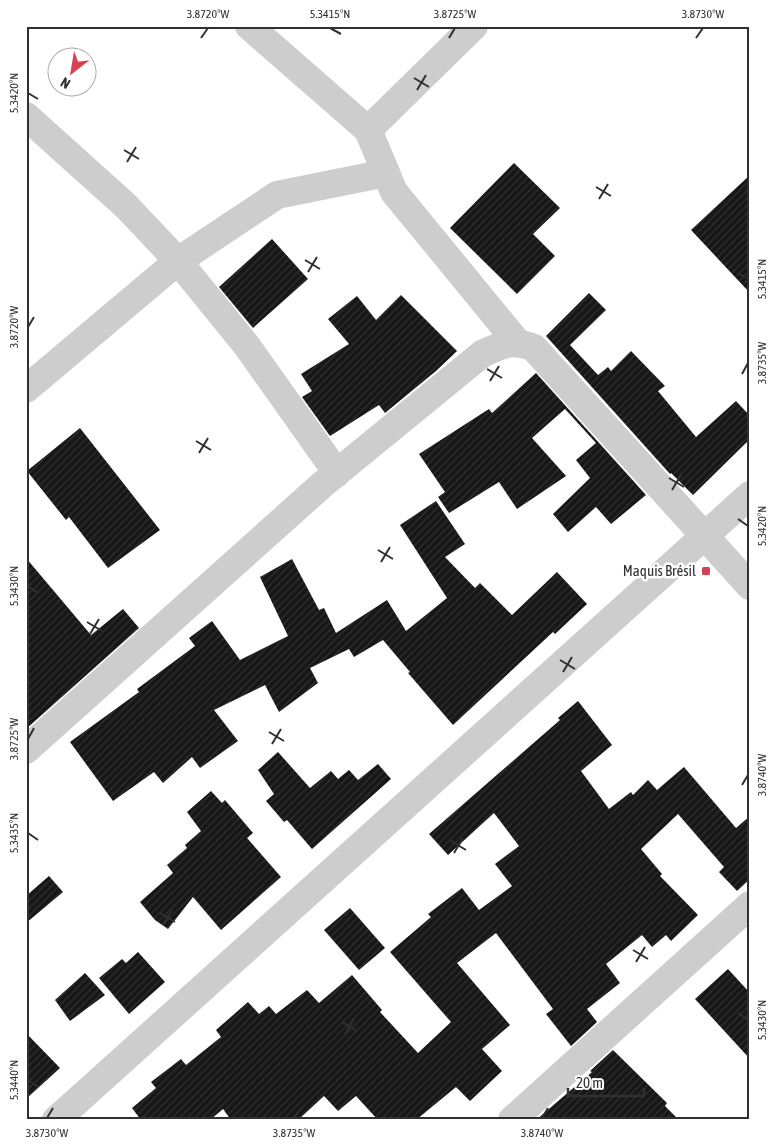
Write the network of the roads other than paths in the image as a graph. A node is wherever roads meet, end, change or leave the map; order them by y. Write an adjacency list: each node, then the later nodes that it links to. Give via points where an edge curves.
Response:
1 (249, 26): 4 (street)
2 (474, 26): 4 (street)
3 (26, 116): 6 (street, via 126,206)
4 (368, 130): 5 (street)
5 (386, 173): 6 (street, via 277,195); 7 (street, via 394,192)
6 (178, 260): 8 (street); 9 (street, via 247,346)
7 (517, 342): 9 (street, via 482,354); 11 (street, via 534,348)
8 (26, 389)
9 (337, 473): 13 (street)
10 (750, 495): 11 (street)
11 (705, 538): 12 (street); 15 (street, via 440,772)
12 (750, 586)
13 (26, 750)
14 (750, 905): 16 (street)
15 (56, 1120)
16 (512, 1120)

